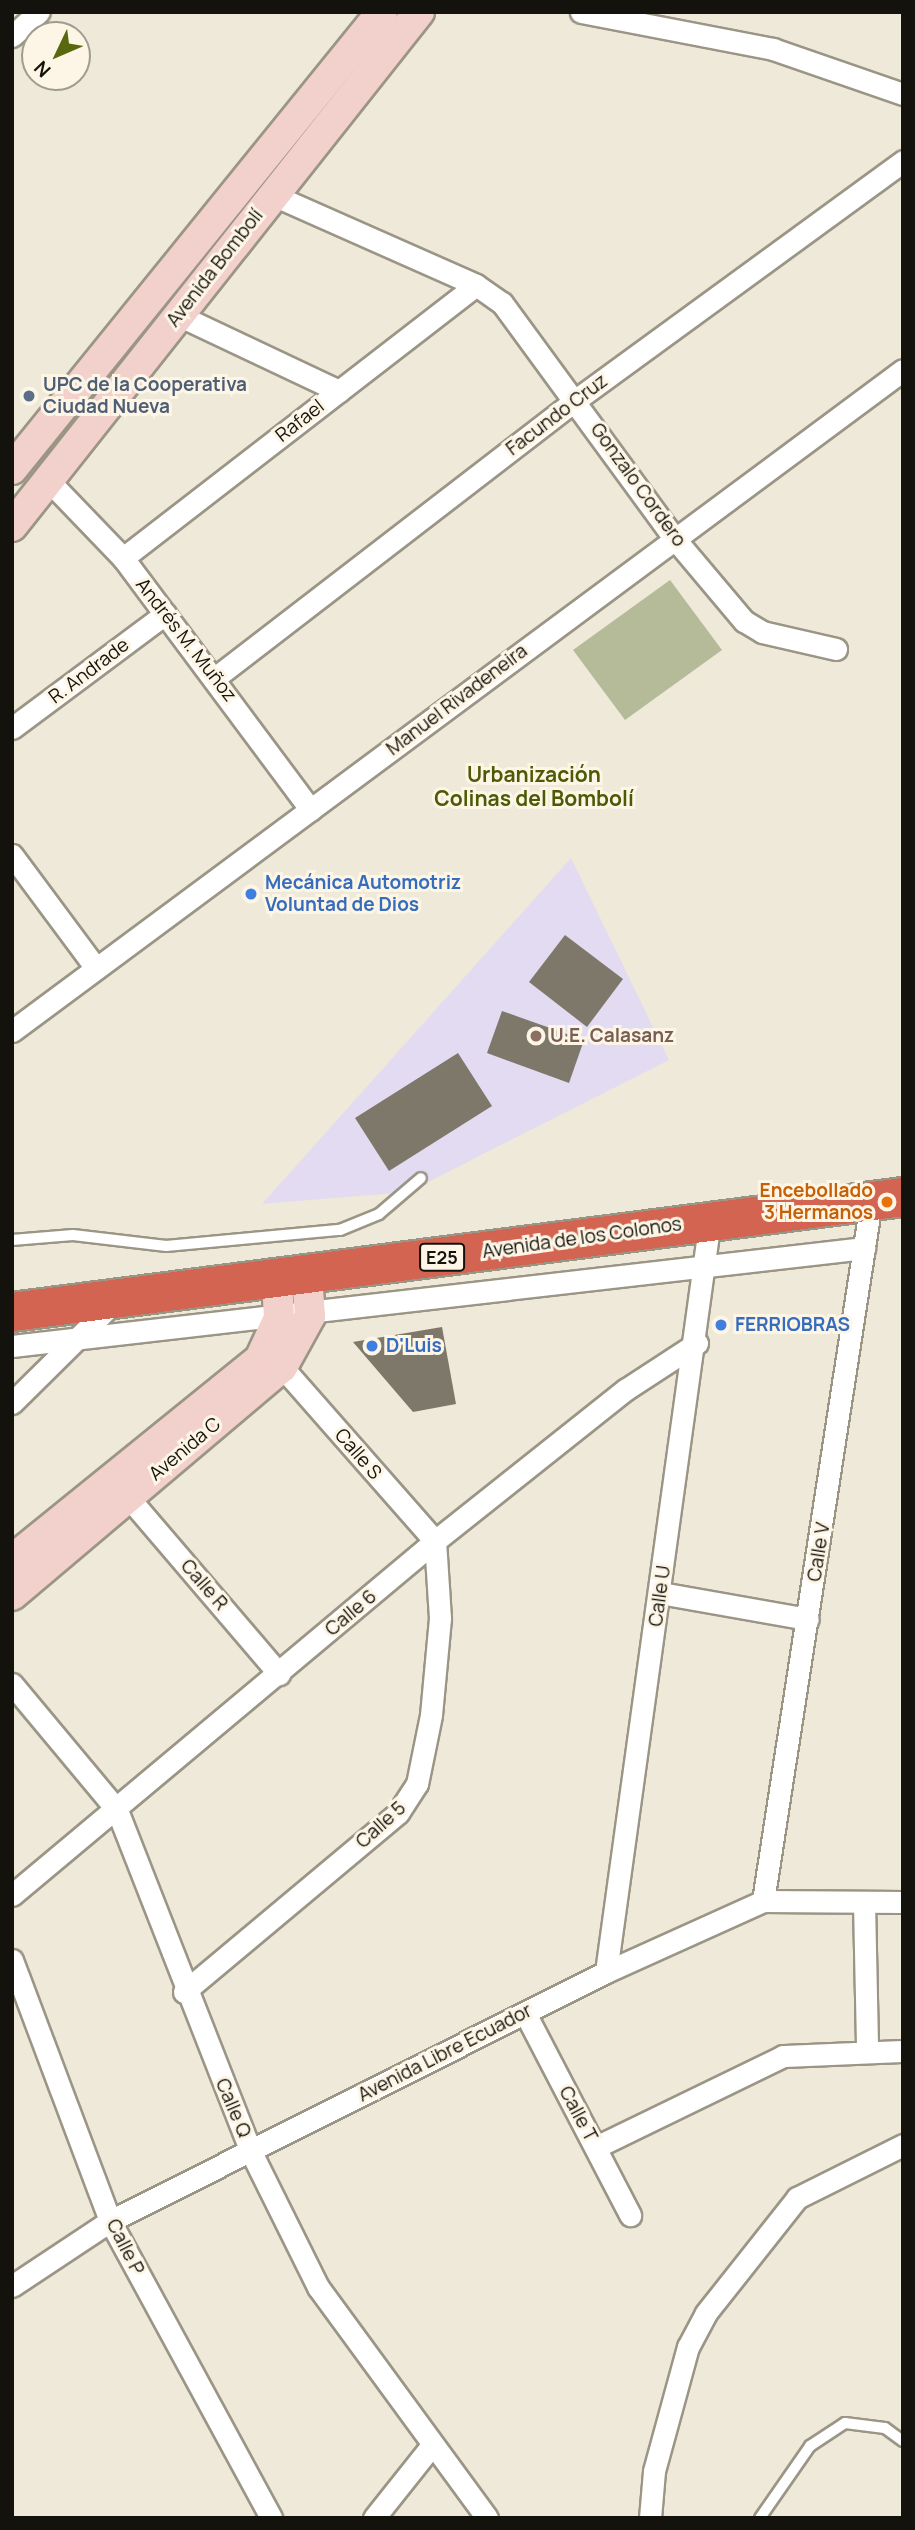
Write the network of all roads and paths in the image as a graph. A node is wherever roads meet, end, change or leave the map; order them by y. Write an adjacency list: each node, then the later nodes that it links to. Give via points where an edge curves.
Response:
1 (39, 12): 5 (street)
2 (382, 12): 14 (street, Avenida Bombolí)
3 (419, 12): 8 (street, Avenida Bombolí)
4 (581, 12): 6 (street, via 773,49)
5 (12, 36)
6 (903, 94)
7 (903, 161): 13 (street, Facundo Cruz)
8 (273, 195): 9 (street, Gonzalo Cordero); 10 (street, Avenida Bombolí)
9 (476, 285): 12 (street, Rafael); 13 (street, Gonzalo Cordero, via 509,310)
10 (178, 315): 12 (street); 15 (street, Avenida Bombolí)
11 (903, 370): 17 (street, Manuel Rivadeneira)
12 (339, 391): 18 (street, Rafael)
13 (577, 399): 17 (street, Gonzalo Cordero); 21 (street, Facundo Cruz)
14 (16, 455)
15 (49, 481): 16 (street, Avenida Bombolí); 18 (street, Andrés M. Muñoz)
16 (12, 526)
17 (674, 538): 20 (street, Gonzalo Cordero, via 752,628); 23 (street, Manuel Rivadeneira)
18 (123, 558): 19 (street, Andrés M. Muñoz)
19 (165, 614): 21 (street, Andrés M. Muñoz); 22 (street, R. Andrade)
20 (836, 649)
21 (216, 677): 23 (street, Andrés M. Muñoz)
22 (12, 728)
23 (311, 810): 25 (street, Manuel Rivadeneira)
24 (12, 855): 25 (street)
25 (96, 968): 26 (street, Manuel Rivadeneira)
26 (12, 1031)
27 (421, 1178): 30 (lane, via 379,1214 340,1230 166,1246 73,1235)
28 (887, 1199): 29 (highway, Avenida de los Colonos / E25); 31 (street, Calle V)
29 (710, 1220): 32 (street, Calle U); 33 (highway, Avenida de los Colonos / E25)
30 (12, 1240)
31 (864, 1248): 32 (street); 48 (street, Calle V)
32 (705, 1266): 36 (street); 39 (street, Calle U)
33 (292, 1277): 34 (highway, Avenida de los Colonos / E25); 36 (street); 37 (street, Avenida C)
34 (115, 1301): 35 (highway, Avenida de los Colonos / E25); 38 (street)
35 (12, 1312)
36 (310, 1316): 37 (street); 41 (street, Avenida C)
37 (279, 1318): 38 (street); 45 (street, Avenida C, via 260,1359)
38 (80, 1339): 40 (street); 42 (street)
39 (697, 1343): 44 (street, Calle 6, via 625,1390); 46 (street, Calle U)
40 (12, 1346)
41 (282, 1367): 43 (street, Avenida C); 44 (street, Calle S)
42 (12, 1403)
43 (128, 1497): 47 (street, Avenida C); 49 (street, Calle R)
44 (435, 1541): 49 (street, Calle 6); 58 (street, Calle 5, via 439,1638 431,1715 411,1799)
45 (12, 1560)
46 (660, 1593): 48 (street); 57 (street, Calle U)
47 (12, 1595)
48 (808, 1619): 53 (street, Calle V)
49 (279, 1674): 51 (street, Calle 6)
50 (12, 1684): 51 (street, Calle Q)
51 (117, 1810): 52 (street, Calle 6); 58 (street, Calle Q)
52 (12, 1895)
53 (763, 1901): 54 (street, Avenida Libre Ecuador); 57 (street, Avenida Libre Ecuador)
54 (864, 1902): 55 (street, Avenida Libre Ecuador); 60 (street)
55 (903, 1902)
56 (12, 1960): 66 (street, Calle P)
57 (606, 1972): 59 (street, Avenida Libre Ecuador)
58 (184, 1992): 64 (street, Calle Q)
59 (525, 2013): 63 (street, Calle T); 64 (street, Avenida Libre Ecuador)
60 (867, 2050): 61 (street); 63 (street, via 783,2056)
61 (903, 2051)
62 (903, 2145): 73 (street, via 797,2198 706,2313 688,2347 654,2471)
63 (596, 2147): 65 (street, Calle T)
64 (251, 2152): 66 (street, Avenida Libre Ecuador); 69 (street, Calle Q, via 318,2287)
65 (630, 2215)
66 (110, 2221): 67 (street, Avenida Libre Ecuador); 70 (street, Calle P)
67 (12, 2286)
68 (903, 2441): 74 (lane, via 885,2428 845,2423 810,2446)
69 (432, 2445): 71 (street); 72 (street, Calle Q)
70 (271, 2518)
71 (374, 2518)
72 (486, 2518)
73 (650, 2518)
74 (760, 2518)

